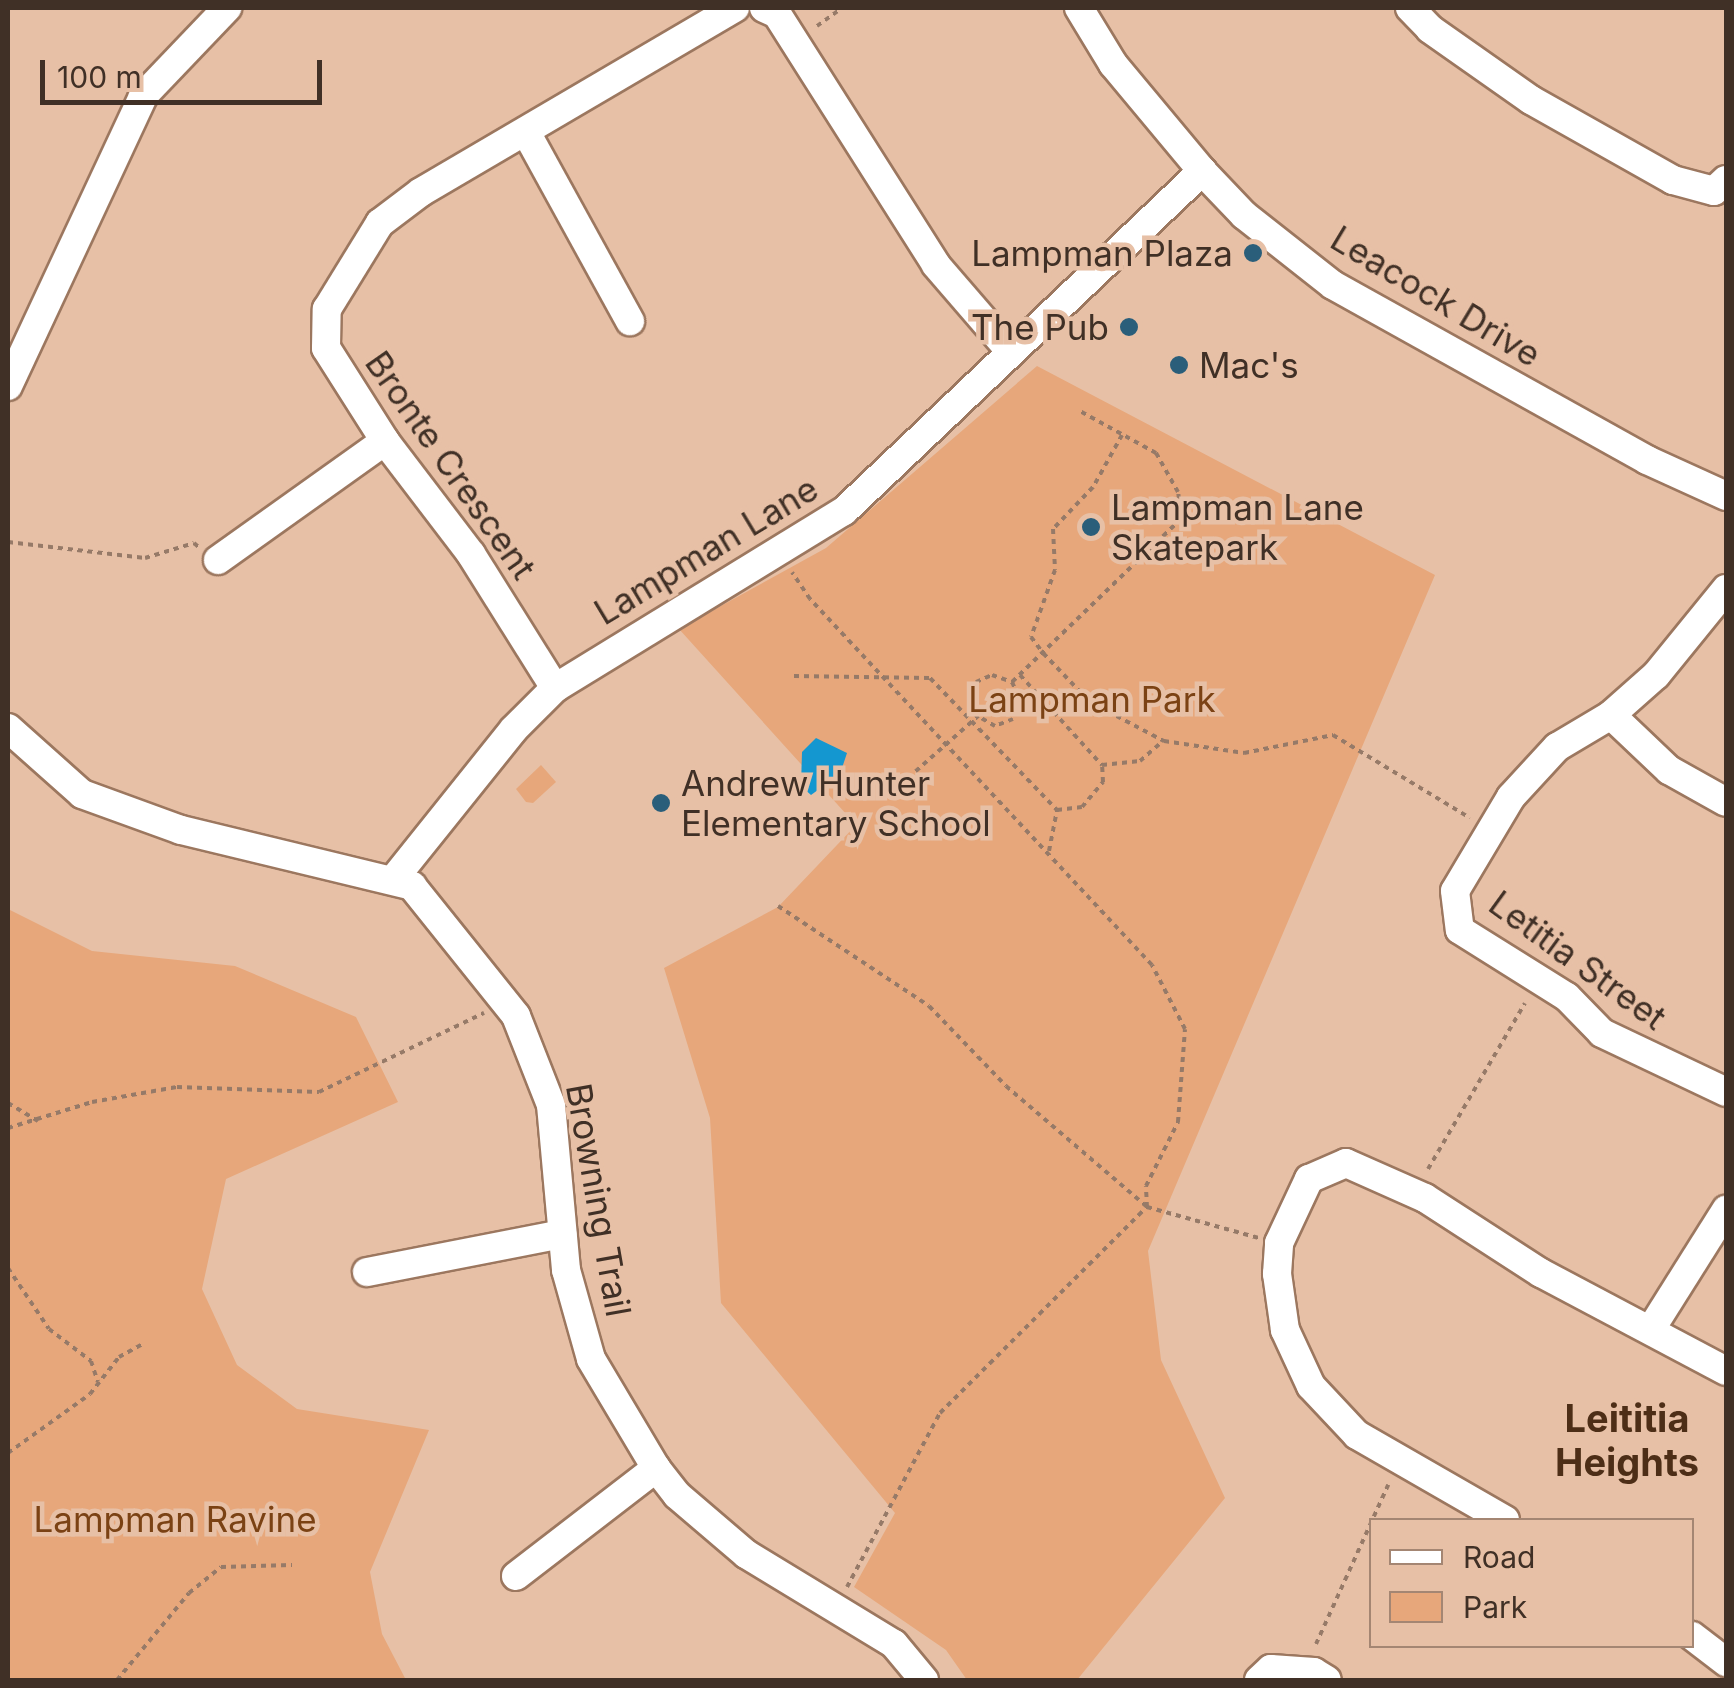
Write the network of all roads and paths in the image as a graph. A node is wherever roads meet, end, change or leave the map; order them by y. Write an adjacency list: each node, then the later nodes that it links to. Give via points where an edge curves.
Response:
1 (227, 8): 13 (street, via 143,96)
2 (735, 8): 8 (street, Bronte Crescent)
3 (764, 8): 12 (street, via 776,14 936,265)
4 (842, 8): 7 (path)
5 (1079, 8): 9 (street, Leacock Drive, via 1113,64)
6 (1410, 8): 10 (street, via 1430,30 1531,100 1673,180 1714,191)
7 (817, 26)
8 (526, 132): 11 (street); 16 (street, Bronte Crescent, via 380,223 327,309 326,348)
9 (1202, 170): 12 (street, Lampman Lane); 17 (street, Leacock Drive, via 1244,215 1333,286 1647,460)
10 (1726, 180)
11 (630, 321)
12 (1011, 352): 19 (street, Lampman Lane, via 844,512)
13 (10, 374)
14 (1080, 411): 15 (path)
15 (1122, 435): 22 (path, via 1093,487 1054,529 1055,570 1032,637); 22 (path, via 1156,452 1178,492 1181,519)
16 (385, 440): 20 (street); 27 (street, Bronte Crescent, via 471,554)
17 (1726, 496)
18 (8, 542): 20 (path, via 145,558 194,543)
19 (781, 555): 25 (path, via 810,600); 27 (street, Lampman Lane)
20 (218, 560)
21 (1726, 589): 28 (street, Letitia Street, via 1656,675)
22 (1043, 653): 23 (path); 32 (path, via 1090,702)
23 (1020, 675): 26 (path); 34 (path)
24 (794, 676): 25 (path)
25 (885, 678): 30 (path, via 930,678); 33 (path)
26 (1012, 682): 29 (path, via 992,675 976,682 971,701); 29 (path, via 1021,702 1013,719 995,726)
27 (555, 688): 40 (street, Lampman Lane)
28 (1611, 715): 36 (street, via 1669,770); 38 (street, Letitia Street, via 1557,747 1511,797)
29 (978, 716): 30 (path)
30 (969, 723): 33 (path); 37 (path)
31 (8, 728): 40 (street, Browning Trail, via 82,794 181,830)
32 (1164, 741): 34 (path, via 1140,760); 38 (path, via 1244,753 1333,734)
33 (945, 744): 35 (path, via 908,778); 39 (path)
34 (1102, 766): 37 (path, via 1103,782 1082,806)
35 (865, 782)
36 (1726, 802)
37 (1057, 810): 39 (path)
38 (1491, 831): 44 (street, Letitia Street, via 1456,891 1460,930 1566,997 1602,1033)
39 (1049, 851): 49 (path, via 1152,965 1185,1029 1178,1122 1146,1186)
40 (393, 880): 42 (street, Browning Trail, via 412,886)
41 (778, 906): 49 (path, via 929,1006 1006,1086)
42 (507, 1003): 46 (path, via 318,1092 177,1086 92,1102); 51 (street, Browning Trail, via 551,1105)
43 (1525, 1003): 48 (path)
44 (1726, 1092)
45 (8, 1103): 46 (path)
46 (39, 1122): 47 (path)
47 (8, 1128)
48 (1428, 1169)
49 (1148, 1207): 52 (path); 67 (path, via 940,1412)
50 (1726, 1210): 55 (street)
51 (562, 1234): 54 (street); 60 (street, Browning Trail, via 591,1359)
52 (1278, 1243): 55 (street, via 1310,1180 1346,1163 1425,1198 1541,1273); 63 (street, via 1284,1330 1311,1386 1357,1435)
53 (8, 1268): 58 (path, via 50,1329 91,1361)
54 (366, 1272)
55 (1651, 1329): 57 (street)
56 (142, 1344): 58 (path, via 119,1357)
57 (1726, 1372)
58 (98, 1383): 59 (path)
59 (8, 1453)
60 (656, 1468): 66 (street); 67 (street, Browning Trail, via 677,1495 746,1554)
61 (1388, 1485): 62 (path)
62 (1373, 1518)
63 (1502, 1518)
64 (1369, 1527): 69 (path)
65 (292, 1565): 71 (path, via 221,1567 190,1593)
66 (516, 1576)
67 (835, 1608): 72 (street, Browning Trail, via 894,1644)
68 (1694, 1638): 70 (street)
69 (1316, 1644)
70 (1726, 1662)
71 (117, 1680)
72 (924, 1680)
73 (1259, 1680): 74 (street, via 1271,1670 1314,1672)
74 (1327, 1680)

